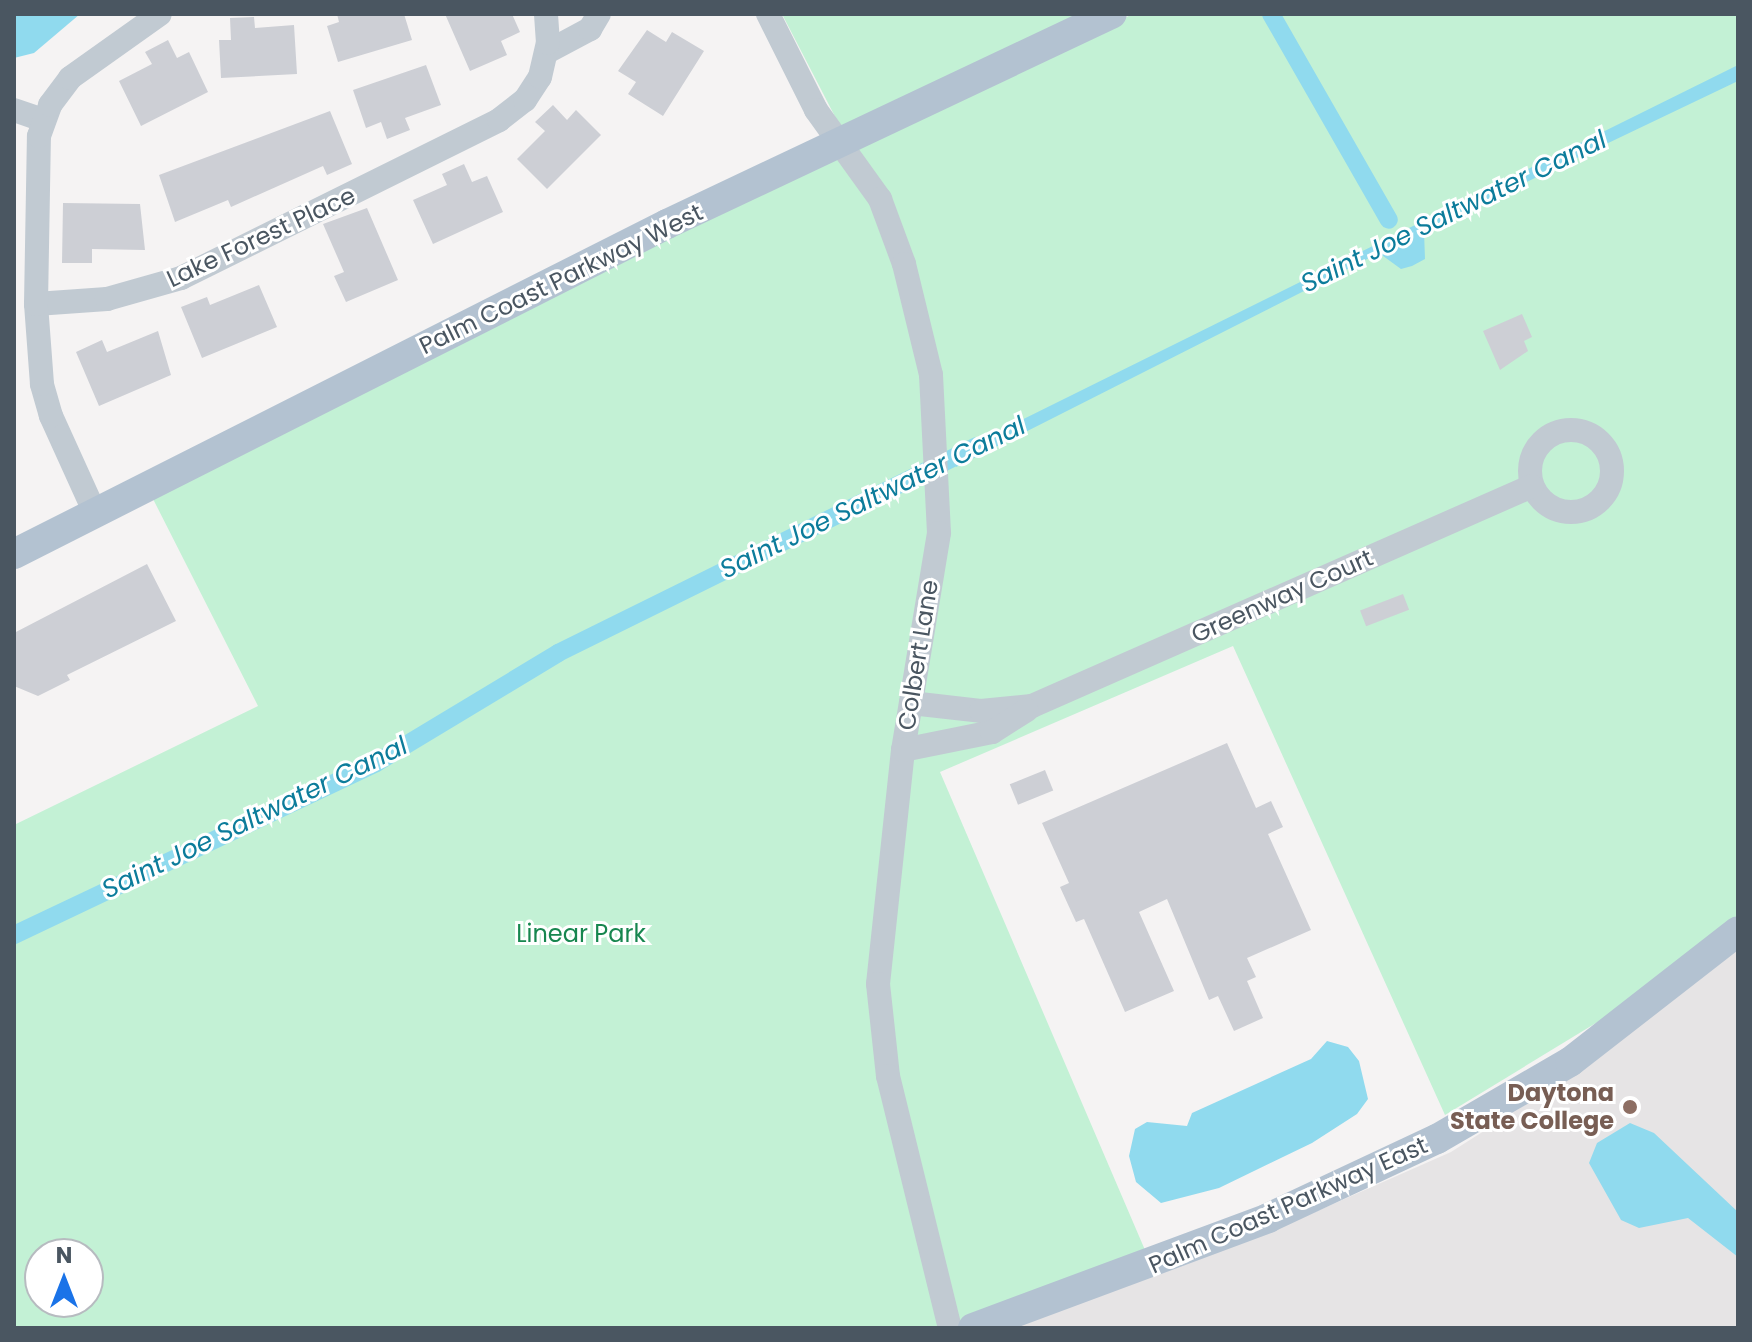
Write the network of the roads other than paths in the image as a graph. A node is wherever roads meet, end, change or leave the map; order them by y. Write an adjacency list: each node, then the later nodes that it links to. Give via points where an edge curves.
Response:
1 (160, 14): 8 (street, via 70,78)
2 (546, 14): 6 (street, Lake Forest Place)
3 (599, 14): 6 (street, via 590,29)
4 (768, 14): 9 (street, Colbert Lane, via 816,110)
5 (1112, 14): 9 (main road, Palm Coast Parkway West)
6 (547, 52): 10 (street, Lake Forest Place, via 534,88 499,120 235,253 140,292)
7 (14, 110): 8 (street)
8 (43, 120): 10 (street)
9 (844, 144): 12 (main road, Palm Coast Parkway West, via 667,224); 14 (street, Colbert Lane, via 885,212 917,310 933,389 939,533)
10 (36, 304): 12 (street, via 38,354 51,416)
11 (1532, 486): 15 (street, Greenway Court)
12 (95, 513): 13 (main road, Palm Coast Parkway West)
13 (14, 554)
14 (911, 703): 15 (street, via 981,711); 16 (street, Colbert Lane)
15 (1032, 706): 16 (street, via 1009,726 992,732)
16 (903, 750): 18 (street, Colbert Lane, via 881,927 880,1027)
17 (1738, 931): 19 (main road, Palm Coast Parkway East, via 1582,1054 1437,1139 1254,1224)
18 (950, 1328)
19 (973, 1328)

